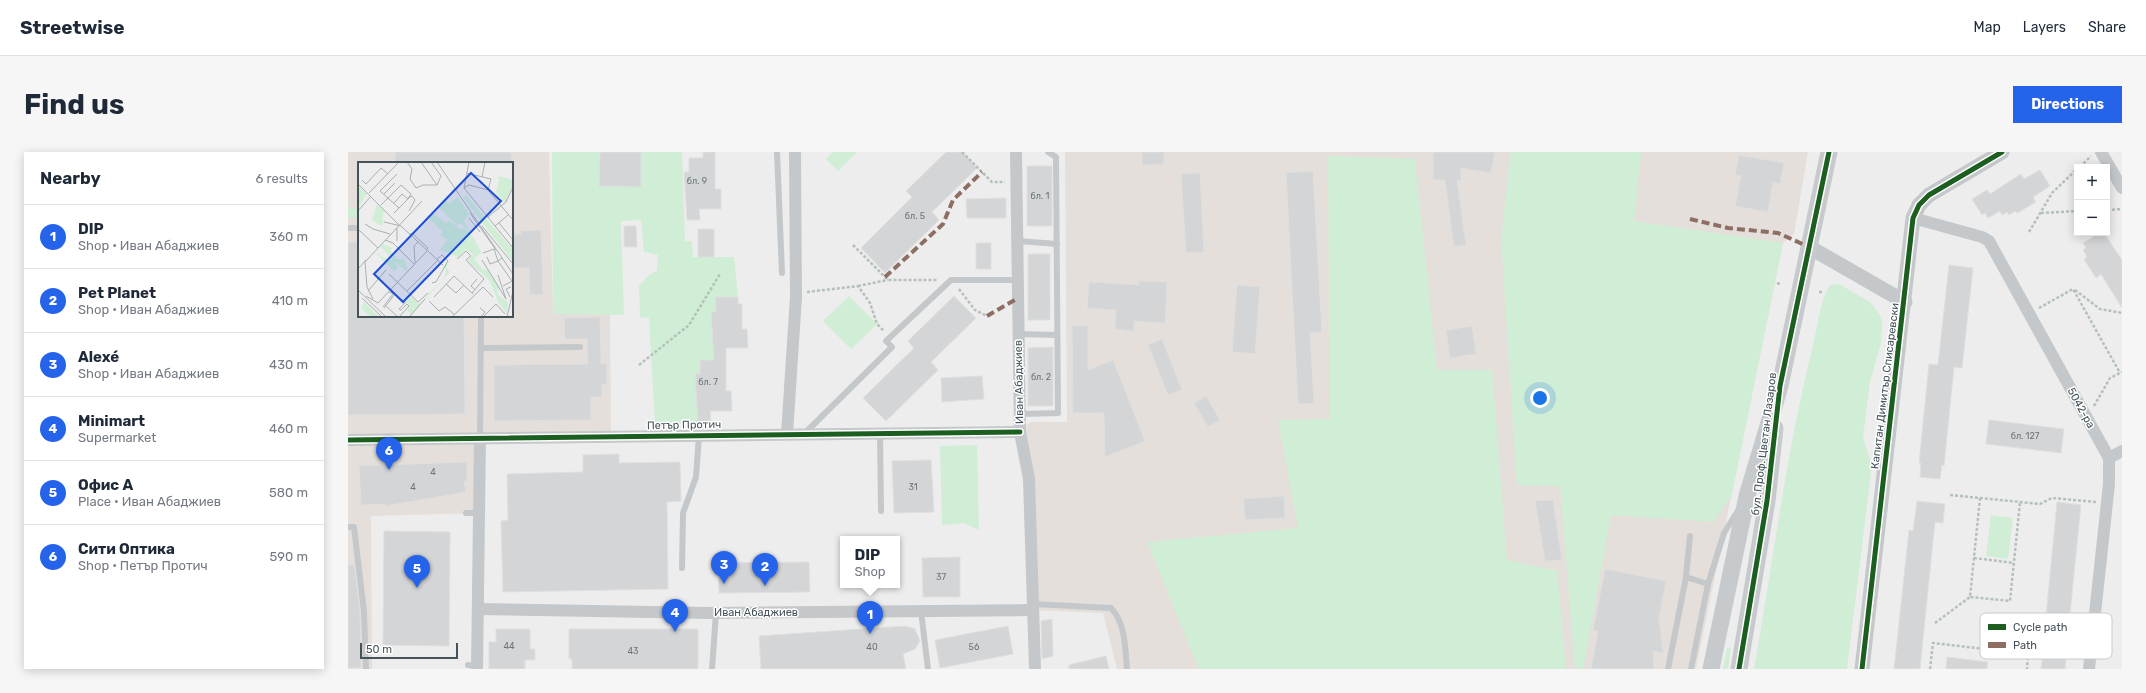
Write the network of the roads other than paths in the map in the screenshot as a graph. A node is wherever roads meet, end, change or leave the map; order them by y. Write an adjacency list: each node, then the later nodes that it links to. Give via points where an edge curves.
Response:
1 (777, 152): 13 (lane)
2 (795, 152): 24 (street, via 796,297)
3 (1016, 152): 10 (street, Иван Абаджиев)
4 (1048, 152): 11 (lane, via 1056,157)
5 (1829, 152): 12 (main road, бул. Проф. Цветан Лазаров)
6 (2002, 152): 9 (street, Капитан Димитър Списаревски, via 1930,194 1918,205)
7 (2101, 152): 8 (street)
8 (2122, 188)
9 (1913, 218): 15 (street, Капитан Димитър Списаревски); 31 (street, 5042-ра, via 1989,241)
10 (1018, 242): 11 (lane); 14 (street, Иван Абаджиев)
11 (1057, 244): 18 (lane)
12 (1810, 247): 15 (street); 21 (main road, бул. Проф. Цветан Лазаров)
13 (782, 274)
14 (1018, 280): 17 (street, Иван Абаджиев); 25 (lane, via 951,280 886,341 892,347)
15 (1905, 302): 57 (street, Капитан Димитър Списаревски)
16 (481, 317): 20 (lane)
17 (1019, 334): 18 (lane); 22 (street, Иван Абаджиев)
18 (1057, 335): 22 (lane, via 1058,413)
19 (580, 347): 20 (lane)
20 (481, 348): 28 (lane)
21 (1780, 386): 32 (main road, бул. Проф. Цветан Лазаров); 56 (main road, бул. Проф. Цветан Лазаров, via 1767,501)
22 (1020, 414): 23 (street, Иван Абаджиев)
23 (1020, 432): 26 (street, Петър Протич); 41 (street, Иван Абаджиев, via 1029,479)
24 (787, 434): 25 (street, Петър Протич); 27 (street, Петър Протич)
25 (803, 434): 26 (street, Петър Протич)
26 (880, 434): 33 (lane)
27 (699, 435): 28 (street, Петър Протич); 38 (lane, via 696,477 683,514)
28 (480, 438): 29 (street, Петър Протич); 35 (street)
29 (348, 440)
30 (2122, 451): 31 (street)
31 (2109, 458): 45 (street)
32 (1747, 496): 40 (lane, via 1724,533); 55 (main road, бул. Проф. Цветан Лазаров)
33 (881, 511)
34 (466, 513): 35 (lane)
35 (479, 513): 42 (street)
36 (348, 527): 48 (lane, via 354,527 364,612)
37 (1690, 536): 39 (lane)
38 (682, 568)
39 (1686, 577): 40 (lane); 53 (lane)
40 (1708, 584): 54 (lane)
41 (1033, 607): 43 (street, Иван Абаджиев); 51 (street, Иван Абаджиев); 52 (lane, via 1112,608 1123,628)
42 (478, 609): 44 (street, Иван Абаджиев); 47 (street)
43 (921, 611): 44 (street, Иван Абаджиев); 50 (lane)
44 (716, 613): 49 (lane)
45 (2095, 613)
46 (2090, 659): 58 (street)
47 (474, 667)
48 (366, 669)
49 (712, 669)
50 (928, 669)
51 (1035, 669)
52 (1128, 669)
53 (1668, 669)
54 (1692, 669)
55 (1711, 669)
56 (1739, 669)
57 (1862, 669)
58 (2089, 669)

